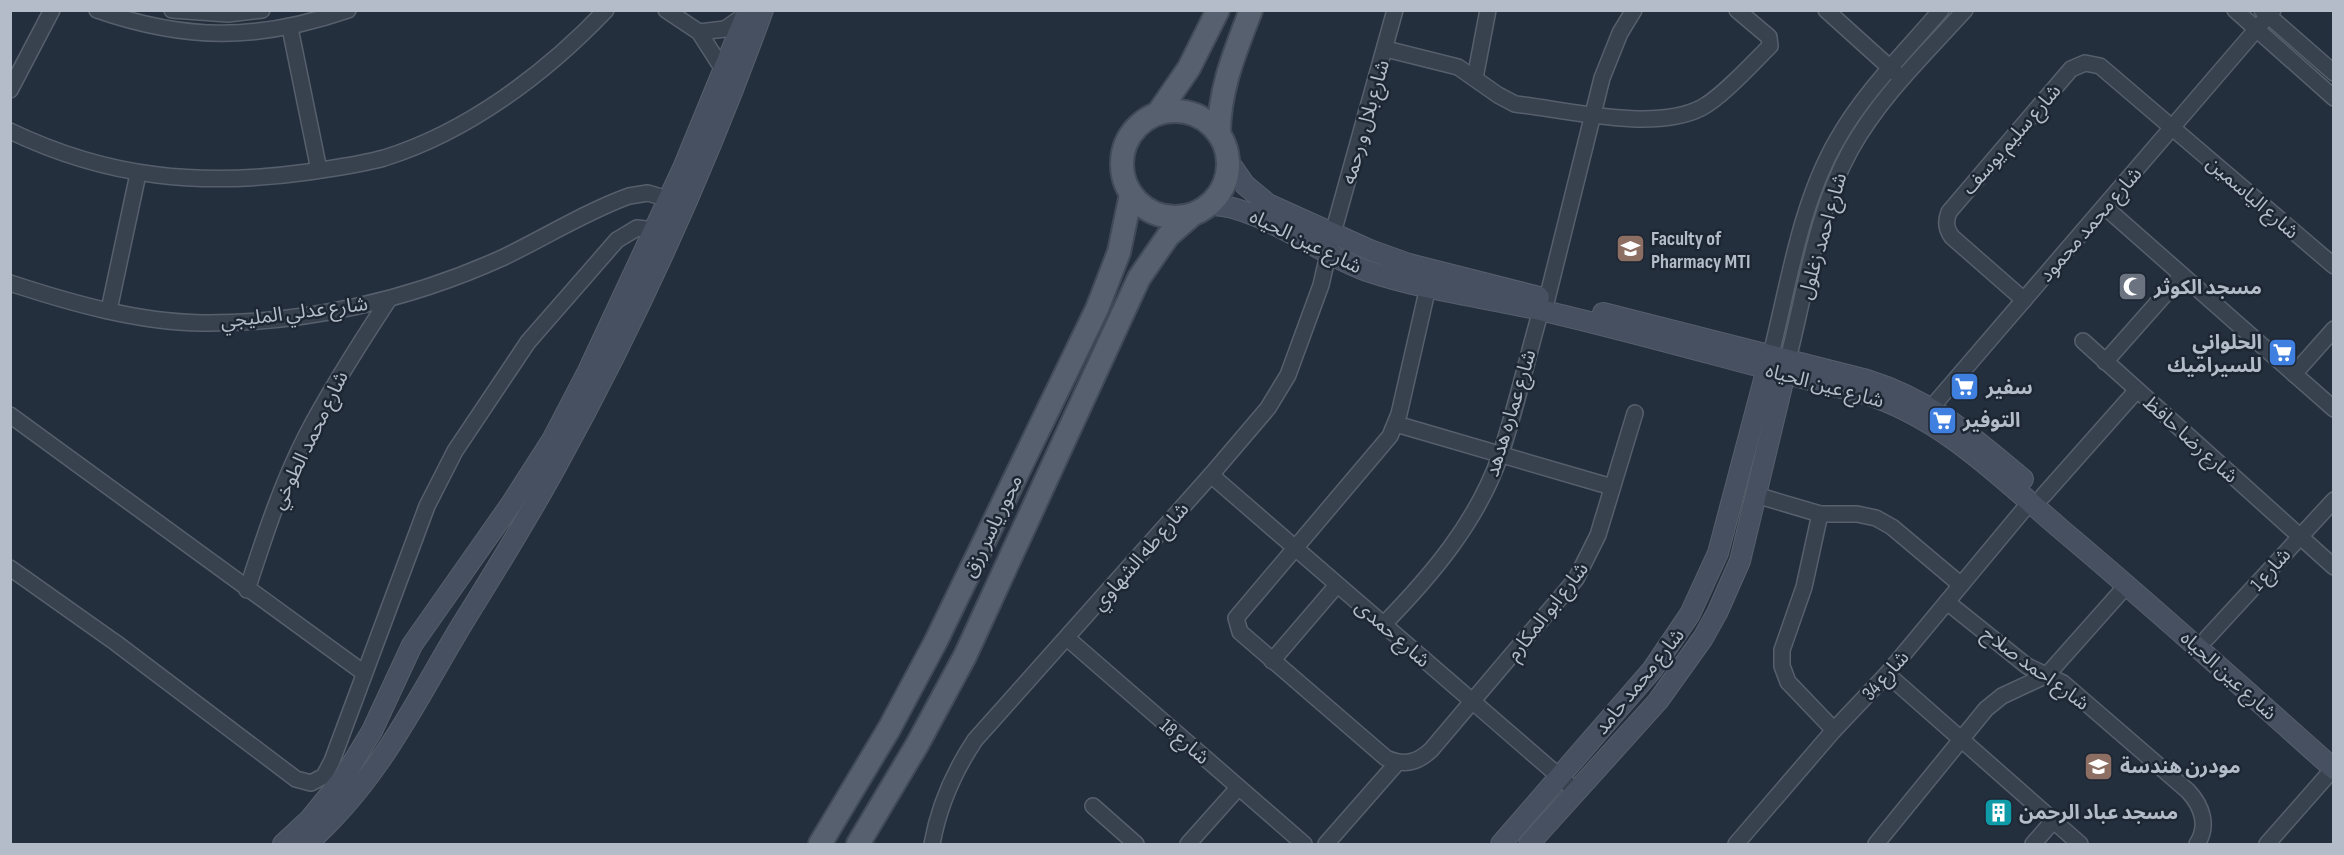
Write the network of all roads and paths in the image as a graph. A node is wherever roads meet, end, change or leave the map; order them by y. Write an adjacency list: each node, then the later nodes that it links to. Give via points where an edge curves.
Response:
1 (52, 10): 29 (street)
2 (97, 10): 20 (street, via 174,31 249,33)
3 (172, 10): 4 (street, via 228,14)
4 (262, 10)
5 (348, 10): 20 (street)
6 (606, 10): 37 (street, via 563,52 473,116 384,158)
7 (666, 10): 22 (street)
8 (1218, 10): 31 (main road, via 1189,68)
9 (1251, 10): 35 (main road, via 1226,75)
10 (1395, 10): 23 (street, شارع بلال و رحمه)
11 (1488, 10): 27 (street)
12 (1634, 10): 32 (street, شارع عماره هدهد, via 1610,55)
13 (1737, 10): 32 (street, via 1769,37 1771,44 1704,106 1659,120)
14 (1826, 10): 24 (street)
15 (1941, 10): 24 (street, شارع احمد زغلول)
16 (1965, 10): 28 (street, شارع احمد زغلول)
17 (2235, 10): 21 (street)
18 (752, 11): 22 (street, via 725,29); 25 (street); 85 (street, via 684,208 612,361 556,466)
19 (2267, 12): 21 (street, شارع محمد محمود); 26 (street)
20 (290, 28): 37 (street)
21 (2256, 30): 30 (street); 33 (street, شارع محمد محمود)
22 (699, 32): 25 (street)
23 (1386, 49): 27 (street, via 1449,64); 46 (street, شارع بلال و رحمه)
24 (1891, 68): 28 (street); 39 (street, شارع احمد زغلول, via 1846,124)
25 (724, 71): 42 (street)
26 (2334, 73)
27 (1475, 78): 32 (street, via 1515,104)
28 (1903, 79): 41 (street, شارع احمد زغلول, via 1860,134)
29 (10, 90)
30 (2334, 98)
31 (1158, 113): 35 (main road, via 1178,111 1197,115); 40 (main road, via 1141,123 1125,147 1122,166)
32 (1594, 114): 54 (street, شارع عماره هدهد)
33 (2172, 128): 43 (street, شارع محمد محمود); 48 (street, شارع الياسمين); 53 (street, شارع سليم يوسف, via 2100,66 2085,63 2071,69 1946,219 1952,237)
34 (10, 131): 38 (street, via 76,159)
35 (1219, 134): 36 (main road)
36 (1229, 162): 44 (main road, via 1226,181); 46 (street, شارع عين الحياه, via 1245,186 1260,198)
37 (319, 170): 38 (street, via 270,178 225,179)
38 (138, 174): 55 (street)
39 (1813, 193): 41 (street); 59 (street, شارع احمد زغلول)
40 (1131, 194): 44 (main road, via 1153,213 1172,218); 106 (main road, محور ياسر رزق, via 1119,252 1097,309 936,641)
41 (1830, 198): 59 (street, شارع احمد زغلول)
42 (668, 199): 45 (street); 52 (street, شارع عدلي المليجي, via 648,194 628,196 501,258)
43 (2105, 207): 49 (street); 53 (street, شارع محمد محمود)
44 (1201, 210): 47 (street, شارع عين الحياه, via 1228,206 1247,212); 107 (main road, محور ياسر رزق, via 1167,236 1139,278 969,647)
45 (655, 230): 82 (street, via 552,440); 89 (street, via 637,228 617,240 528,342 490,395 427,506)
46 (1333, 233): 47 (street, شارع بلال و رحمه); 54 (street, شارع عين الحياه, via 1408,264)
47 (1329, 255): 51 (street, شارع عين الحياه, via 1368,272); 68 (street, شارع طه الشهاوي, via 1322,285 1288,375 1268,408)
48 (2334, 266)
49 (2182, 275): 58 (street); 60 (street)
50 (10, 283): 55 (street, شارع عدلي المليجي)
51 (1428, 286): 54 (street, شارع عين الحياه); 66 (street)
52 (389, 299): 55 (street, شارع عدلي المليجي, via 301,315 201,323); 81 (street, شارع محمد الطوخي, via 344,367 305,438 273,513)
53 (2024, 300): 63 (street, شارع محمد محمود)
54 (1544, 304): 59 (street, شارع عين الحياه); 67 (street, شارع عماره هدهد)
55 (109, 310)
56 (2334, 329): 60 (street)
57 (2083, 341): 58 (street, شارع رضا حافظ)
58 (2105, 362): 61 (street, شارع رضا حافظ)
59 (1778, 364): 63 (street, شارع عين الحياه, via 1884,385); 70 (street, شارع محمد حامد); 98 (street, شارع محمد حامد, via 1718,553 1701,594 1659,661)
60 (2294, 374): 62 (street)
61 (2137, 390): 71 (street, شارع 34); 74 (street, شارع رضا حافظ)
62 (2334, 409)
63 (1928, 412): 71 (street, شارع عين الحياه, via 1952,420)
64 (1635, 413): 69 (street, شارع ابو المكارم)
65 (10, 415): 81 (street)
66 (1395, 424): 67 (street); 75 (street, via 1383,447)
67 (1500, 456): 69 (street); 84 (street, شارع عماره هدهد, via 1453,544)
68 (1211, 475): 75 (street, شارع حمدى); 86 (street, شارع طه الشهاوي)
69 (1612, 487): 92 (street, شارع ابو المكارم, via 1598,535 1576,579)
70 (1755, 495): 73 (street); 100 (street, شارع محمد حامد, via 1740,561 1703,638 1658,701)
71 (2036, 499): 79 (street, شارع 34); 80 (street, شارع عين الحياه); 87 (street, شارع عين الحياه)
72 (2334, 500): 74 (street, شارع 1)
73 (1820, 514): 79 (street, via 1866,515 1884,522); 93 (street, via 1804,587 1782,650 1782,666 1788,682)
74 (2299, 537): 76 (street, شارع رضا حافظ); 87 (street, شارع 1)
75 (1295, 548): 78 (street, شارع حمدى); 88 (street, via 1236,618 1240,632)
76 (2334, 567)
77 (10, 568): 89 (street, via 297,779 311,783 324,776)
78 (1337, 585): 84 (street, شارع حمدى); 88 (street)
79 (1961, 585): 83 (street, شارع 34)
80 (2127, 585): 91 (street); 97 (street, شارع عين الحياه)
81 (247, 590): 89 (street)
82 (451, 590): 85 (street, via 440,626 448,633); 104 (street, via 412,645 372,731 344,777 310,819)
83 (1947, 602): 90 (street, شارع 34); 91 (street, شارع احمد صلاح, via 2027,666)
84 (1383, 625): 92 (street, شارع حمدى)
85 (459, 631): 105 (street, via 394,742 351,799)
86 (1067, 638): 99 (street, شارع 18); 108 (street, شارع طه الشهاوي, via 975,740 958,765 945,792)
87 (2207, 638): 95 (street, شارع عين الحياه)
88 (1272, 661): 96 (street, via 1386,758)
89 (364, 673)
90 (1887, 674): 93 (street, شارع 34); 94 (street)
91 (2048, 675): 94 (street, via 1993,702); 118 (street, شارع احمد صلاح, via 2069,688 2196,800 2204,820)
92 (1474, 702): 96 (street, شارع ابو المكارم, via 1422,759); 98 (street, شارع حمدى)
93 (1834, 730): 114 (street, شارع 34)
94 (1961, 740): 102 (street); 115 (street)
95 (2334, 753)
96 (1397, 763): 112 (street)
97 (2333, 769): 119 (street)
98 (1560, 777): 100 (street, شارع حمدى); 103 (street, شارع محمد حامد)
99 (1239, 788): 110 (street); 111 (street, شارع 18)
100 (1576, 791): 113 (street, شارع محمد حامد)
101 (1093, 806): 109 (street)
102 (2053, 821): 116 (street); 117 (street)
103 (1508, 842)
104 (283, 844)
105 (307, 844)
106 (820, 844)
107 (858, 844)
108 (932, 844)
109 (1136, 844)
110 (1188, 844)
111 (1304, 844)
112 (1326, 844)
113 (1529, 844)
114 (1736, 844)
115 (1876, 844)
116 (2032, 844)
117 (2080, 844)
118 (2197, 844)
119 (2267, 844)

